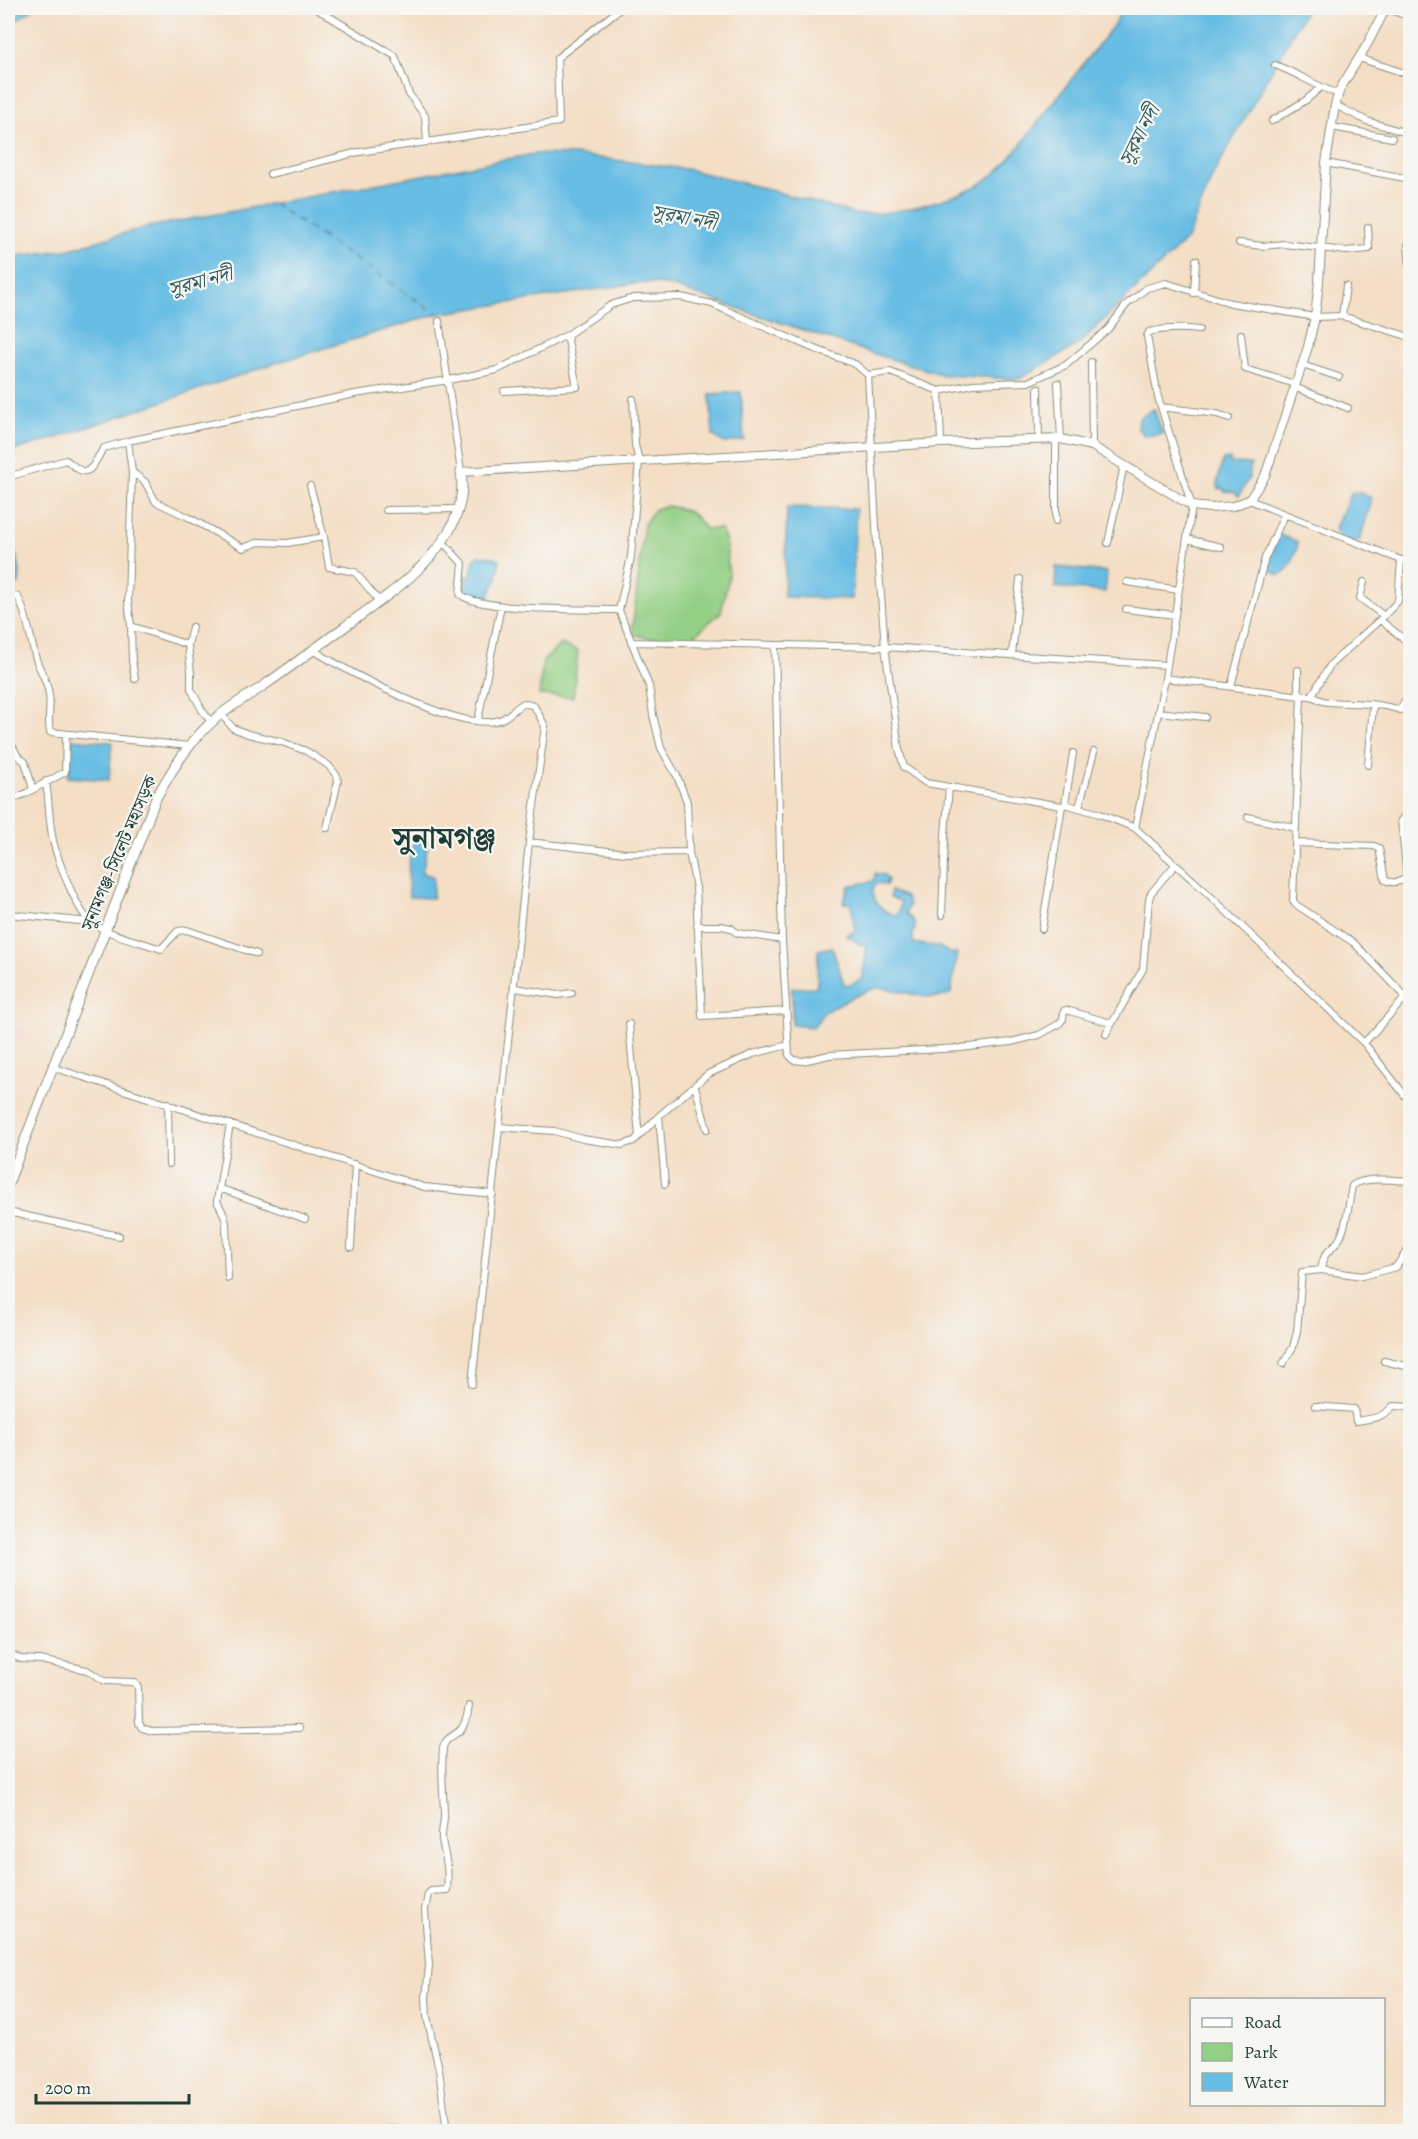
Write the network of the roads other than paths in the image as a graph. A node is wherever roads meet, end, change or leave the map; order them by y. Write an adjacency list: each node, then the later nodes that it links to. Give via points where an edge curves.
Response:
1 (315, 8): 15 (street, via 395,56 409,94 425,116)
2 (621, 8): 15 (street, via 557,58 559,122)
3 (1387, 8): 4 (main road); 5 (main road)
4 (1410, 16)
5 (1359, 58): 7 (street); 9 (main road)
6 (1275, 65): 8 (street)
7 (1410, 75)
8 (1320, 88): 9 (street); 11 (street)
9 (1338, 94): 10 (main road)
10 (1335, 105): 12 (main road); 13 (street, via 1367,121)
11 (1272, 121)
12 (1332, 127): 14 (street); 16 (main road)
13 (1410, 134)
14 (1392, 138)
15 (427, 142): 17 (street, via 359,152)
16 (1326, 163): 18 (street); 22 (main road)
17 (270, 174)
18 (1410, 179)
19 (1368, 227): 22 (street, via 1369,249)
20 (1239, 243): 22 (street)
21 (1410, 245): 24 (street)
22 (1321, 249): 28 (main road)
23 (1196, 260): 26 (street)
24 (1410, 268)
25 (1346, 286): 27 (street)
26 (1194, 293): 28 (street); 43 (street, via 1166,283 1147,288 1066,364 1028,382 973,384)
27 (1342, 316): 28 (street); 33 (street)
28 (1315, 317): 35 (main road)
29 (439, 321): 38 (street)
30 (1199, 330): 45 (street, via 1171,328 1149,332 1150,360)
31 (1241, 334): 40 (street, via 1245,369)
32 (567, 335): 36 (street, via 611,305 633,298 681,297 712,304 855,364); 38 (street, via 497,370); 42 (street, via 576,388)
33 (1410, 337)
34 (1091, 362): 52 (street)
35 (1302, 365): 37 (street); 40 (main road)
36 (867, 375): 43 (street, via 890,372); 53 (street)
37 (1339, 377)
38 (449, 380): 50 (street, via 355,394); 57 (street)
39 (1058, 383): 48 (street)
40 (1295, 385): 46 (street); 60 (main road, via 1265,476)
41 (1038, 388): 49 (street)
42 (504, 391)
43 (939, 391): 51 (street)
44 (633, 399): 54 (street)
45 (1161, 407): 47 (street); 61 (street)
46 (1348, 408)
47 (1229, 418)
48 (1058, 439): 49 (main road); 52 (main road); 65 (street)
49 (1039, 440): 51 (main road)
50 (128, 441): 56 (street); 58 (street, via 104,447 86,471 66,460)
51 (940, 443): 53 (main road)
52 (1092, 446): 55 (main road)
53 (872, 448): 54 (main road); 90 (street)
54 (639, 461): 57 (main road); 81 (street, via 631,557)
55 (1124, 465): 61 (main road); 69 (street)
56 (132, 472): 66 (street, via 145,482 156,502 243,548 259,542 287,543); 84 (street, via 128,600)
57 (461, 472): 62 (main road, সুনামগঞ্জ-সিলেট মহাসড়ক)
58 (8, 477)
59 (310, 486): 66 (street)
60 (1249, 500): 61 (main road, via 1233,506); 64 (street)
61 (1192, 506): 67 (street)
62 (458, 509): 63 (street); 68 (main road, সুনামগঞ্জ-সিলেট মহাসড়ক)
63 (386, 510)
64 (1284, 514): 71 (street); 97 (street, via 1265,558)
65 (1056, 521)
66 (324, 537): 78 (street, via 328,567 355,572)
67 (1187, 539): 70 (street); 76 (street)
68 (442, 541): 78 (main road, সুনামগঞ্জ-সিলেট মহাসড়ক, via 406,580); 79 (street, via 463,564 460,594 476,602)
69 (1108, 543)
70 (1221, 547)
71 (1401, 560): 72 (street); 83 (street, via 1398,601)
72 (1410, 560)
73 (1020, 579): 92 (street)
74 (1127, 582): 76 (street)
75 (1364, 582): 83 (street, via 1360,598)
76 (1179, 590): 82 (street)
77 (8, 595): 107 (street, via 18,597 25,611 49,693 50,732)
78 (379, 601): 91 (main road, সুনামগঞ্জ-সিলেট মহাসড়ক)
79 (501, 606): 81 (street); 105 (street)
80 (1126, 609): 82 (street)
81 (619, 610): 86 (street)
82 (1174, 615): 93 (street)
83 (1382, 618): 87 (street); 99 (street, via 1331,664)
84 (131, 626): 88 (street); 96 (street)
85 (192, 627): 88 (street)
86 (631, 642): 89 (street); 126 (street, via 649,686 661,748 687,802)
87 (1410, 644)
88 (188, 645): 106 (street, via 191,689)
89 (775, 645): 90 (street); 134 (street)
90 (885, 647): 92 (street); 114 (street, via 904,767 926,783)
91 (313, 650): 103 (main road, সুনামগঞ্জ-সিলেট মহাসড়ক); 105 (street, via 390,692 465,720)
92 (1011, 655): 93 (street)
93 (1166, 665): 95 (street)
94 (1298, 670): 100 (street)
95 (1165, 678): 97 (street); 102 (street)
96 (135, 679)
97 (1231, 686): 100 (street)
98 (1410, 691): 101 (street, via 1400,710)
99 (1312, 695): 100 (street); 101 (street, via 1324,702)
100 (1301, 696): 123 (street)
101 (1373, 705): 112 (street)
102 (1158, 711): 104 (street); 122 (street)
103 (221, 714): 106 (main road, সুনামগঞ্জ-সিলেট মহাসড়ক); 121 (street, via 233,728 306,751 328,765 338,781)
104 (1205, 717)
105 (478, 720): 124 (street, via 501,719 525,703 534,706 545,726)
106 (212, 722): 109 (main road, সুনামগঞ্জ-সিলেট মহাসড়ক)
107 (66, 734): 109 (street); 113 (street, via 65,772)
108 (8, 737): 115 (street, via 25,762)
109 (189, 746): 133 (main road, সুনামগঞ্জ-সিলেট মহাসড়ক, via 156,798)
110 (1094, 752): 118 (street)
111 (1072, 753): 117 (street)
112 (1368, 765)
113 (46, 782): 115 (street); 130 (street, via 57,855 78,905)
114 (949, 787): 117 (street); 129 (street)
115 (33, 789): 116 (street)
116 (8, 800)
117 (1064, 805): 118 (street); 132 (street)
118 (1079, 807): 122 (street)
119 (1410, 815): 125 (street, via 1401,820 1408,866 1404,880 1385,880 1379,848 1374,846)
120 (1248, 817): 123 (street)
121 (327, 828)
122 (1135, 828): 127 (street)
123 (1296, 828): 125 (street)
124 (529, 842): 126 (street, via 626,853); 136 (street)
125 (1296, 843): 138 (street, via 1295,904 1354,943)
126 (689, 852): 131 (street, via 696,888)
127 (1175, 865): 140 (street, via 1151,893 1143,969); 143 (street)
128 (8, 914): 130 (street)
129 (942, 915)
130 (90, 922): 133 (street)
131 (697, 926): 134 (street, via 721,926 737,933); 139 (street, via 702,1016)
132 (1042, 928)
133 (105, 930): 135 (street, via 161,949 178,931 187,930); 145 (main road, সুনামগঞ্জ-সিলেট মহাসড়ক)
134 (782, 940): 139 (street)
135 (257, 954)
136 (514, 988): 137 (street, via 558,995); 151 (street)
137 (572, 993)
138 (1408, 998): 143 (street)
139 (786, 1011): 144 (street)
140 (1111, 1023): 142 (street); 144 (street, via 1066,1010 1053,1029 1018,1041 829,1055 802,1061 789,1055)
141 (629, 1024): 153 (street)
142 (1106, 1034)
143 (1364, 1044): 147 (street)
144 (788, 1045): 146 (street, via 744,1058 708,1074)
145 (52, 1067): 148 (street); 157 (main road, সুনামগঞ্জ-সিলেট মহাসড়ক)
146 (695, 1086): 149 (street); 152 (street)
147 (1410, 1102)
148 (168, 1103): 150 (street); 154 (street)
149 (659, 1116): 153 (street); 158 (street)
150 (230, 1124): 155 (street); 159 (street)
151 (499, 1127): 153 (street, via 554,1131 622,1145); 160 (street)
152 (707, 1129)
153 (639, 1136)
154 (169, 1164)
155 (355, 1164): 160 (street, via 424,1187); 165 (street)
156 (1410, 1181): 166 (street, via 1356,1182 1340,1239 1328,1251)
157 (8, 1184)
158 (665, 1184)
159 (219, 1188): 162 (street); 167 (street, via 217,1201 226,1223)
160 (494, 1194): 171 (street)
161 (8, 1212): 163 (street)
162 (305, 1219)
163 (119, 1236)
164 (1410, 1246): 166 (street, via 1396,1267 1362,1276)
165 (351, 1247)
166 (1321, 1270): 169 (street, via 1302,1272 1297,1332)
167 (228, 1278)
168 (1384, 1361): 170 (street)
169 (1283, 1364)
170 (1410, 1367)
171 (472, 1384)
172 (1315, 1406): 173 (street, via 1354,1409 1356,1421 1386,1414 1393,1407)
173 (1410, 1407)
174 (8, 1653): 176 (street, via 21,1659 87,1670 104,1682 134,1682 138,1687 139,1724 152,1731)
175 (469, 1706): 177 (street, via 462,1728 445,1742 443,1749 442,1832 449,1871 447,1890 430,1891 426,1910 427,2017)
176 (299, 1728)
177 (447, 2130): 178 (street)
178 (382, 2132)

